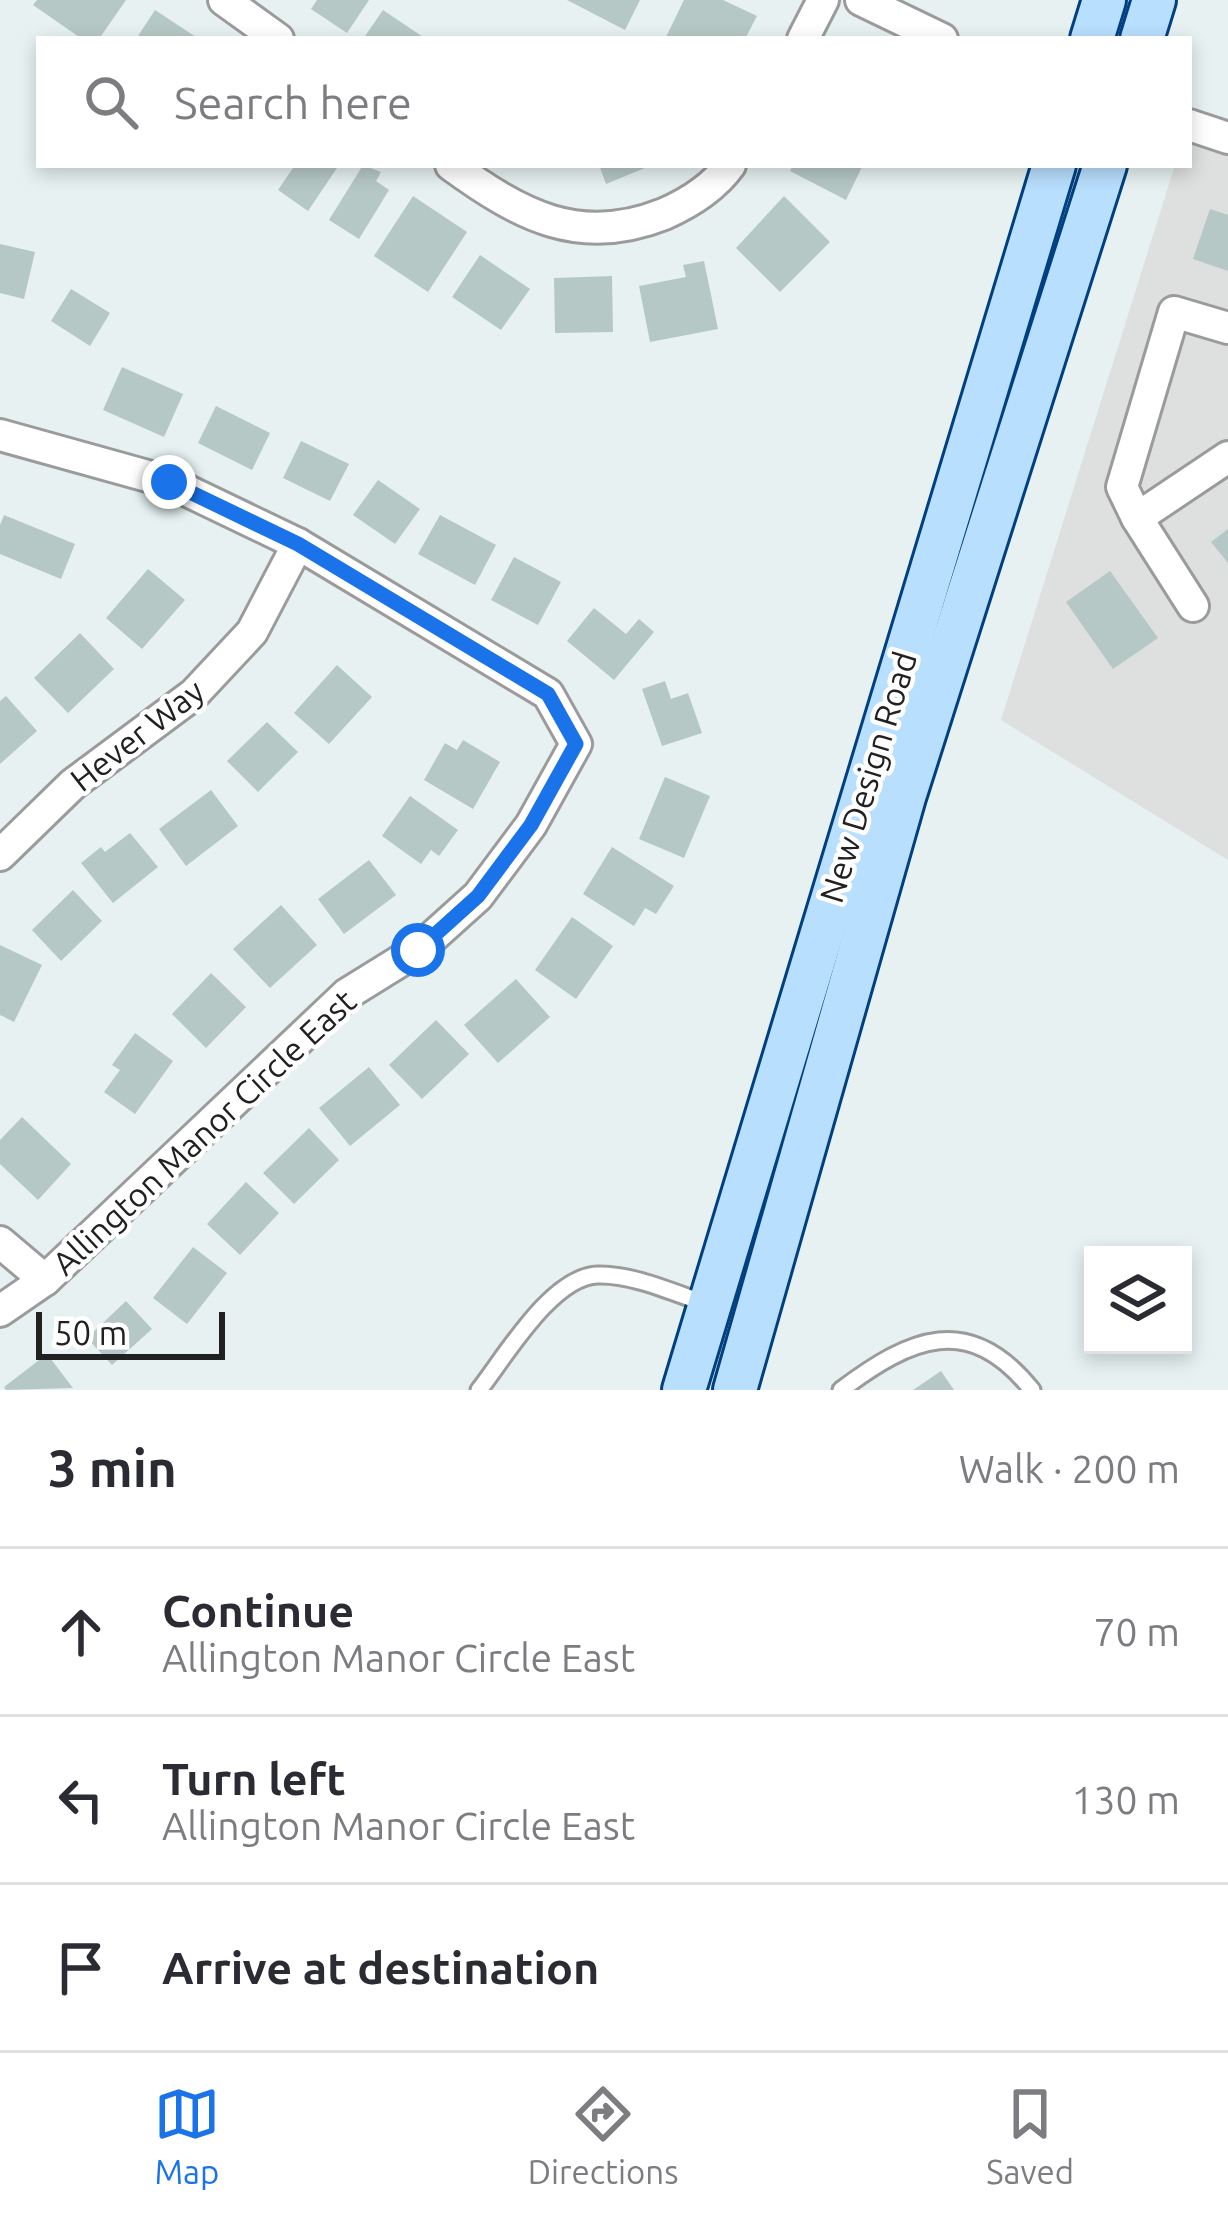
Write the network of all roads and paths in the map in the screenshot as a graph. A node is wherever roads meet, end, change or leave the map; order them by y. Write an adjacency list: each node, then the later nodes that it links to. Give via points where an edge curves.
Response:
1 (224, 0): 6 (street)
2 (823, 0): 7 (street)
3 (861, 0): 8 (street)
4 (1104, 0): 9 (main road)
5 (1154, 0): 10 (main road)
6 (274, 36)
7 (804, 36)
8 (935, 36)
9 (1093, 36)
10 (1143, 36)
11 (1192, 126): 12 (street)
12 (1228, 138)
13 (455, 168): 14 (street, via 539,219 585,229 632,227 685,205)
14 (728, 168)
15 (1053, 168): 26 (main road, New Design Road)
16 (1104, 168): 30 (main road, New Design Road, via 904,797)
17 (1228, 328): 20 (street, via 1174,312 1122,487)
18 (1, 437): 21 (street, Allington Manor Circle East, via 169,482)
19 (1228, 458): 20 (street)
20 (1137, 518): 22 (street)
21 (298, 544): 23 (street, Hever Way, via 252,632 194,694 73,784); 25 (street, Allington Manor Circle East, via 548,694 576,744 531,825 478,896 418,950 347,994)
22 (1193, 606)
23 (0, 855)
24 (0, 1242): 25 (street, Allington Manor Circle East)
25 (45, 1280): 27 (street)
26 (710, 1304): 28 (lane, via 595,1275 553,1295); 29 (main road, New Design Road)
27 (0, 1311)
28 (479, 1390)
29 (684, 1390)
30 (735, 1390)
31 (841, 1390): 32 (lane, via 915,1343 941,1337 986,1348)
32 (1032, 1390)

